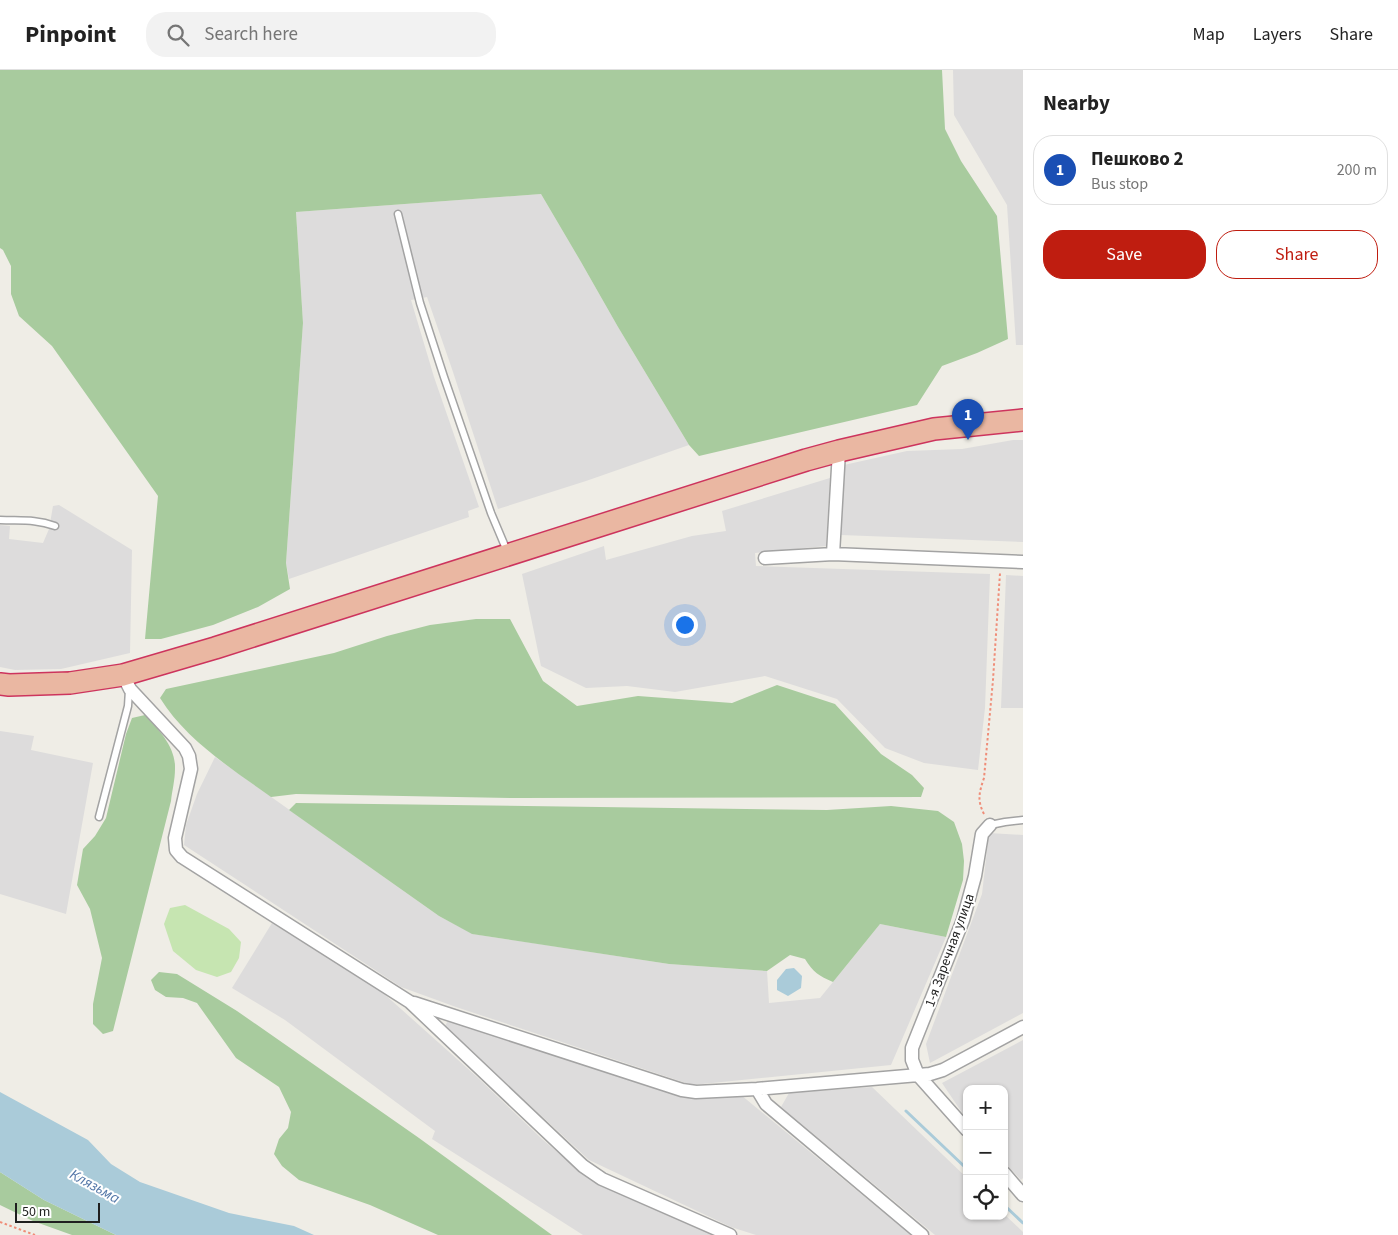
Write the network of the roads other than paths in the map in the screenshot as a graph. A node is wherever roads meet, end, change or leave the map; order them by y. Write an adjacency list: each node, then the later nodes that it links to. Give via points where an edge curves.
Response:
1 (398, 214): 7 (lane, via 420,303)
2 (1023, 420): 3 (highway, via 934,429)
3 (839, 451): 6 (street); 7 (highway)
4 (0, 520): 5 (lane, via 29,520)
5 (56, 526)
6 (833, 554): 8 (street); 9 (street)
7 (508, 555): 10 (highway, via 215,648)
8 (764, 558)
9 (1023, 562)
10 (126, 682): 11 (highway); 12 (lane, via 128,706); 15 (street, via 189,756 191,769 175,838 176,850 182,857)
11 (0, 684)
12 (99, 817)
13 (1023, 820): 14 (lane)
14 (990, 825): 17 (street, 1-я Заречная улица, via 982,834 963,920 912,1048 912,1060)
15 (410, 1002): 18 (street, via 682,1090); 22 (street, via 584,1166 602,1179)
16 (1023, 1028): 17 (street, via 942,1070)
17 (918, 1075): 18 (street); 19 (street)
18 (757, 1089): 23 (street, via 766,1104)
19 (963, 1126)
20 (1006, 1175): 21 (street)
21 (1023, 1195)
22 (730, 1235)
23 (922, 1235)

